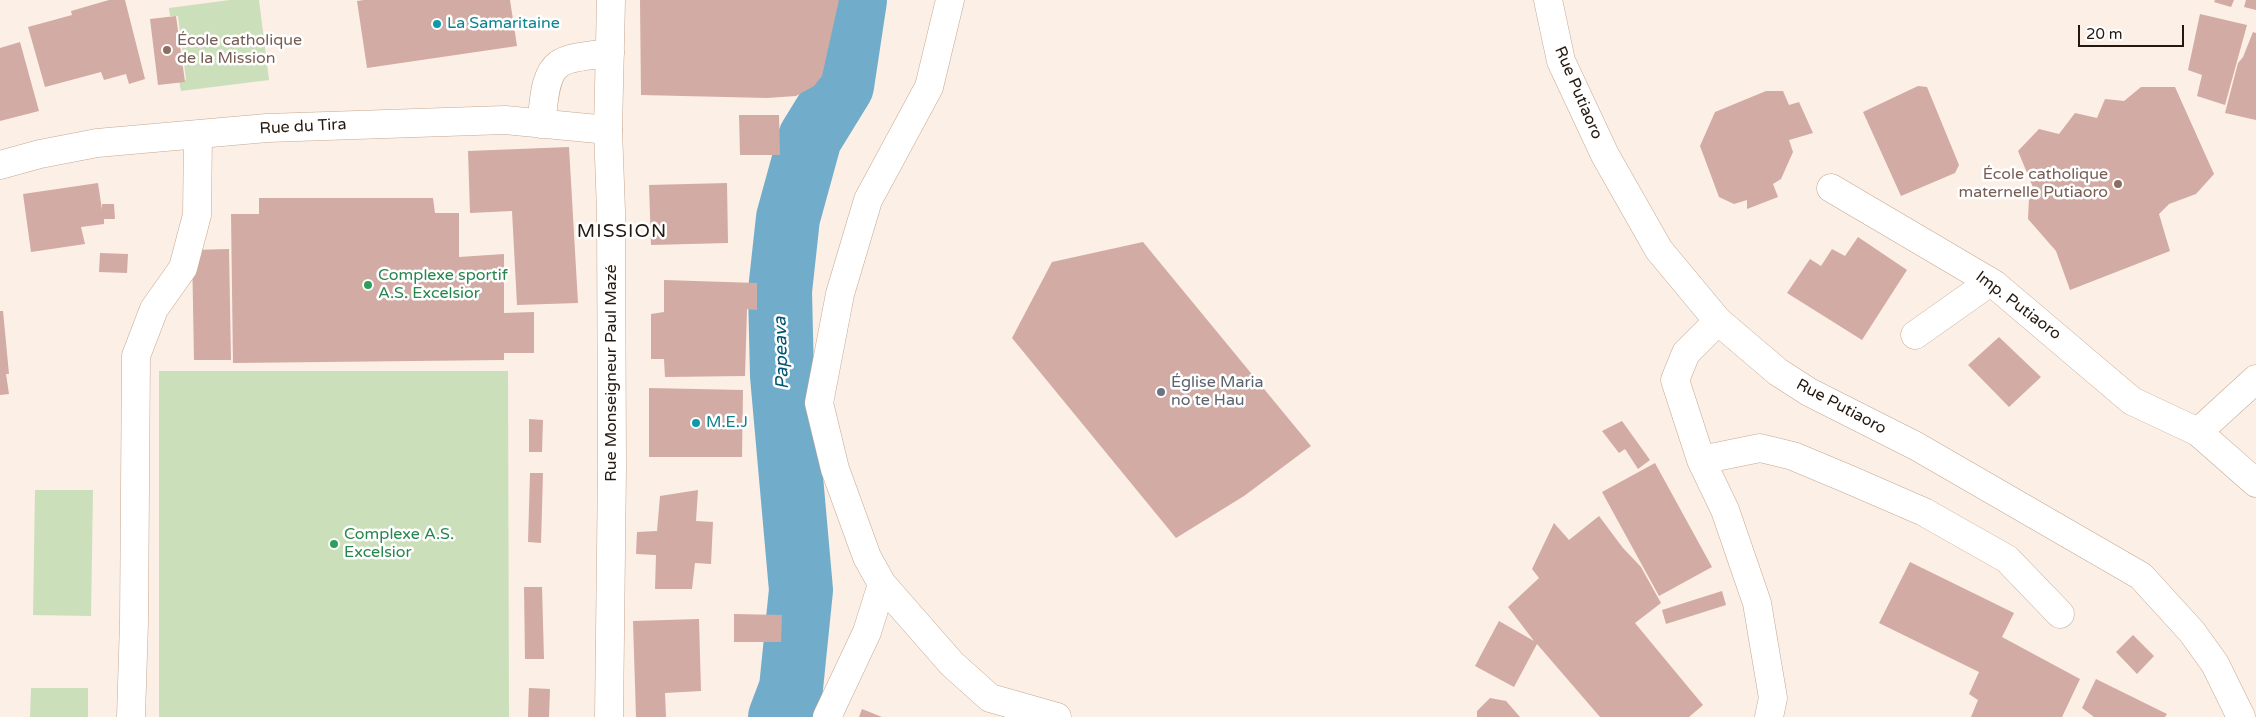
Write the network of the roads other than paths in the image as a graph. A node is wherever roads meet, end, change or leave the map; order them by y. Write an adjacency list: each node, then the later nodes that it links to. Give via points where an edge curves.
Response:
1 (610, 0): 4 (street, Rue Monseigneur Paul Mazé)
2 (950, 0): 17 (street, via 928,88 868,200 840,294 819,404 835,469 867,557)
3 (1548, 0): 11 (street, Rue Putiaoro, via 1561,61 1605,155 1658,250)
4 (610, 53): 5 (street, via 559,64 549,78); 6 (street, Rue Monseigneur Paul Mazé)
5 (542, 124): 6 (street, Rue du Tira); 7 (street, Rue du Tira, via 504,120 389,123 267,128)
6 (608, 130): 20 (street, Rue Monseigneur Paul Mazé, via 612,211)
7 (198, 135): 8 (street, Rue du Tira, via 97,144); 19 (street, via 198,215 183,268 154,309 136,356)
8 (0, 165)
9 (1831, 188): 10 (street, Imp. Putiaoro)
10 (1990, 282): 12 (street); 14 (street, Imp. Putiaoro, via 2132,401)
11 (1718, 321): 15 (street, via 1686,353 1676,380); 24 (street, Rue Putiaoro, via 1778,372 1809,392 1916,446 2141,576 2192,632 2215,664)
12 (1915, 336)
13 (2254, 385): 14 (street)
14 (2198, 432): 16 (street, Imp. Putiaoro)
15 (1701, 460): 18 (street, via 1760,448 1793,456 1848,479 1924,512 2007,559); 23 (street, via 1725,510 1757,603 1773,698)
16 (2256, 483)
17 (882, 584): 21 (street, via 868,632); 22 (street, via 952,664 990,698)
18 (2060, 614)
19 (131, 717)
20 (609, 717)
21 (827, 717)
22 (1057, 717)
23 (1768, 717)
24 (2241, 717)

